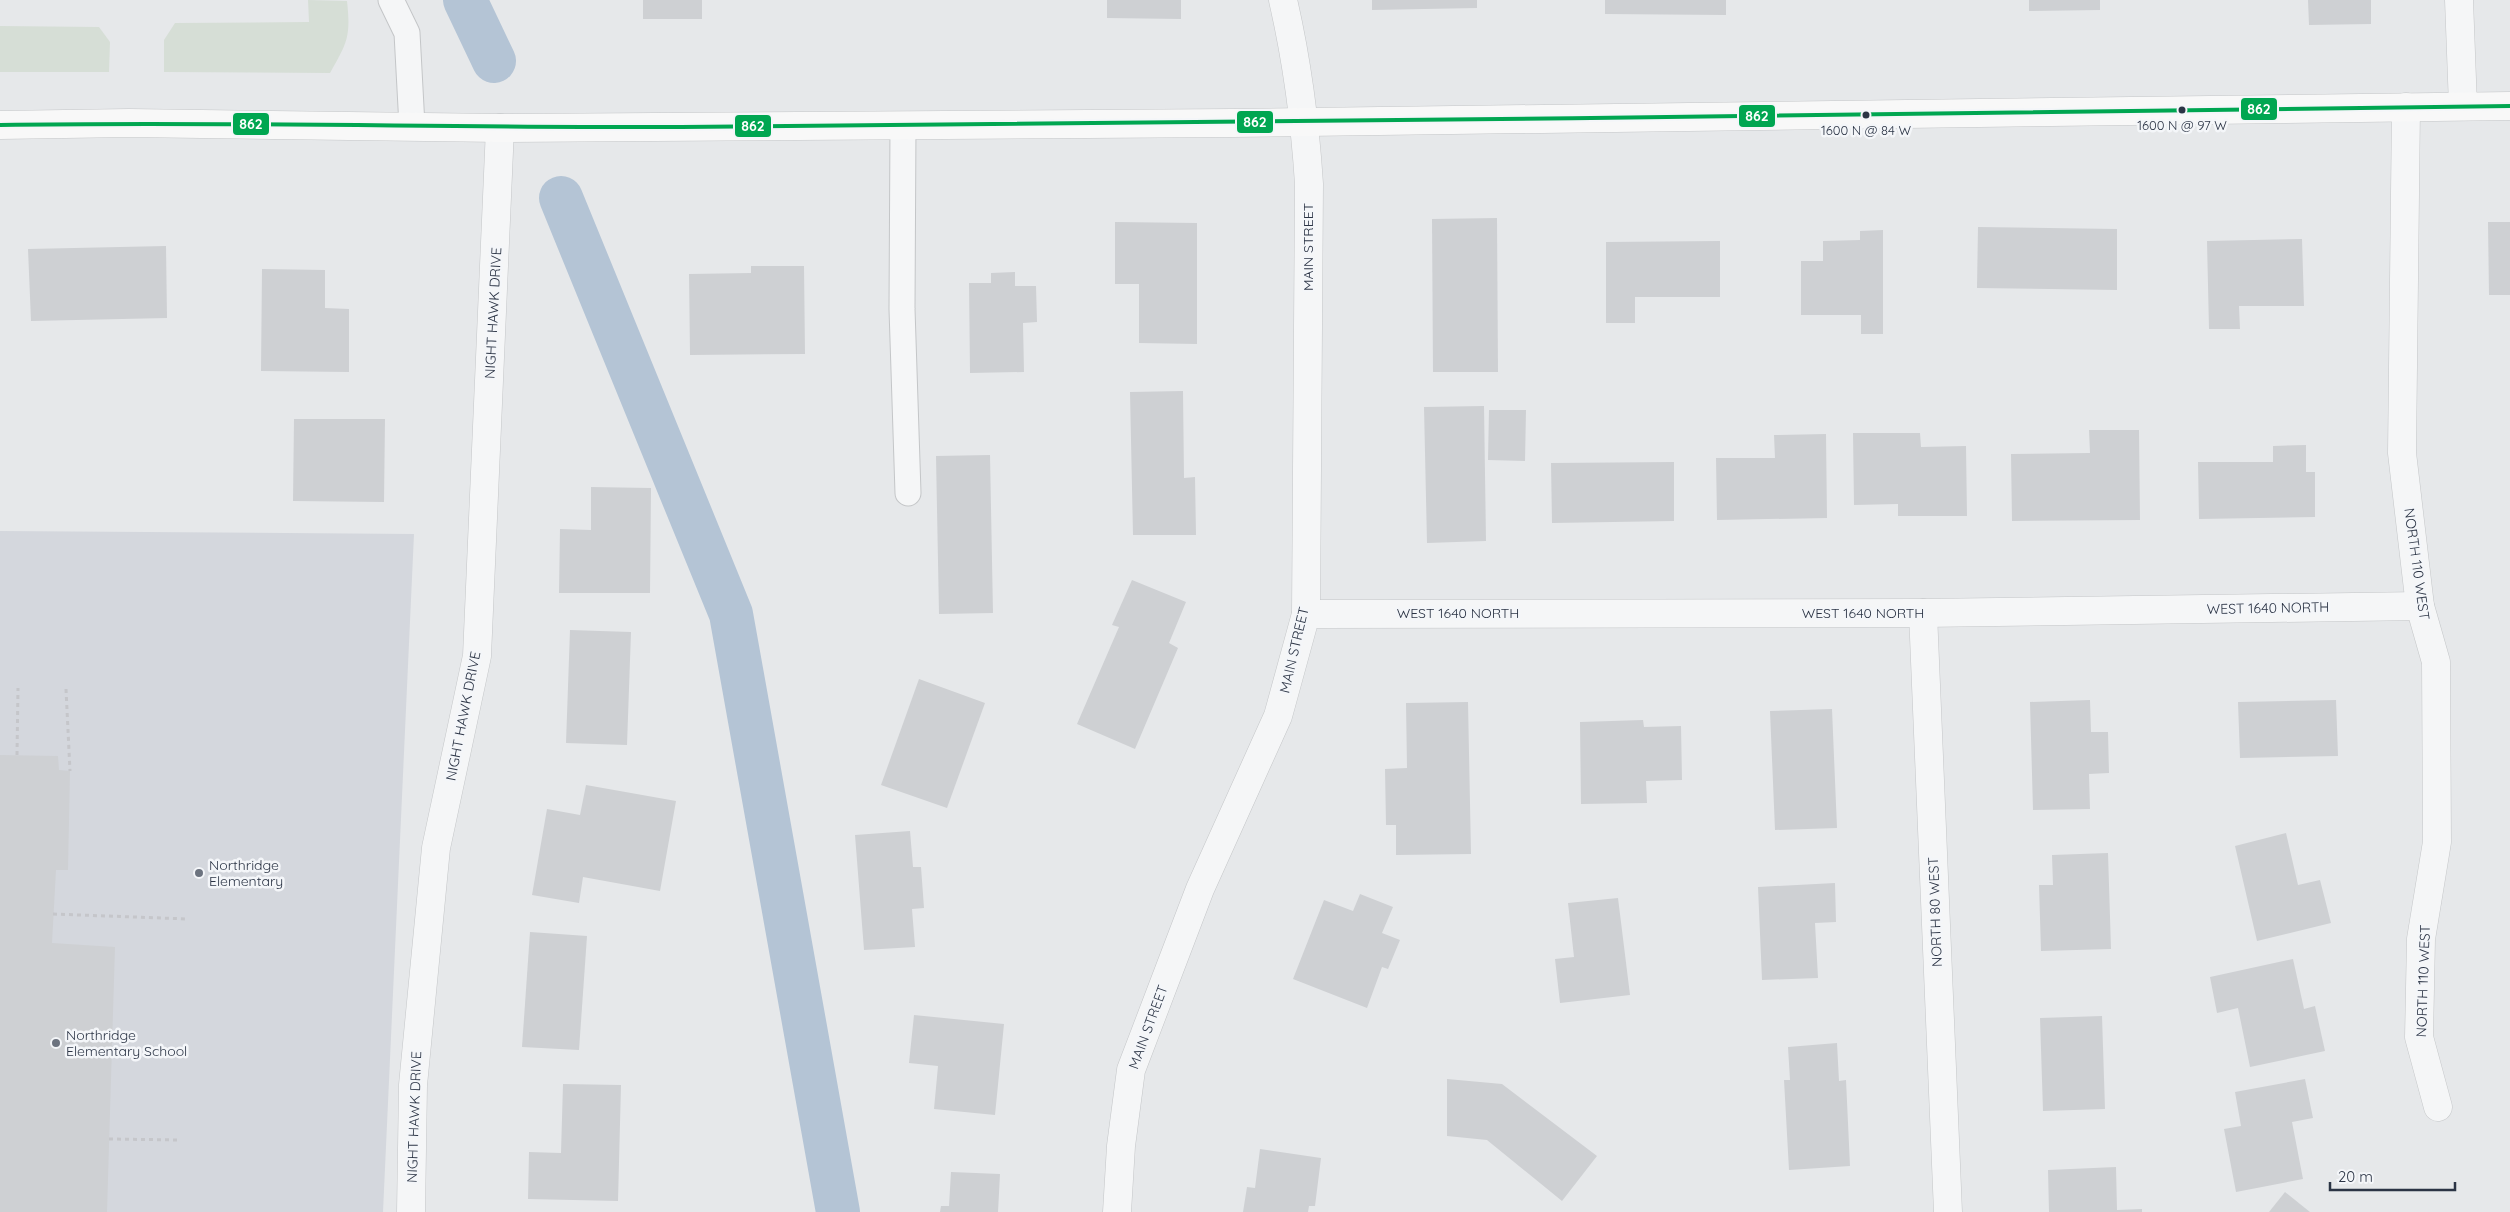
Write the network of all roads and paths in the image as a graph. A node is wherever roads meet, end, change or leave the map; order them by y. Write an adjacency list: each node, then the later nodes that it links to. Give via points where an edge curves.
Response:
1 (391, 0): 10 (lane, via 407,33)
2 (1283, 0): 7 (street, MAIN STREET, via 1296,58)
3 (2459, 0): 4 (street)
4 (2463, 106): 5 (main road); 6 (main road)
5 (2510, 106)
6 (2406, 107): 7 (main road); 13 (street, NORTH 110 WEST, via 2402,453)
7 (1305, 123): 9 (main road); 15 (street, MAIN STREET, via 1309,184)
8 (0, 125): 10 (main road)
9 (903, 125): 11 (main road); 12 (lane, via 902,309)
10 (412, 126): 11 (main road)
11 (500, 128): 25 (street, NIGHT HAWK DRIVE, via 477,656 436,848 413,1085)
12 (908, 493)
13 (2420, 606): 14 (street, WEST 1640 NORTH); 22 (street, NORTH 110 WEST, via 2436,662 2437,842 2421,939 2419,1037)
14 (1923, 613): 15 (street, WEST 1640 NORTH); 27 (street, NORTH 80 WEST)
15 (1306, 614): 26 (street, MAIN STREET, via 1278,716 1200,890 1131,1070)
16 (18, 688): 18 (path)
17 (66, 689): 19 (path)
18 (17, 755)
19 (70, 771)
20 (53, 914): 21 (path)
21 (188, 919)
22 (2438, 1107)
23 (109, 1139): 24 (path)
24 (180, 1140)
25 (411, 1212)
26 (1117, 1212)
27 (1948, 1212)

